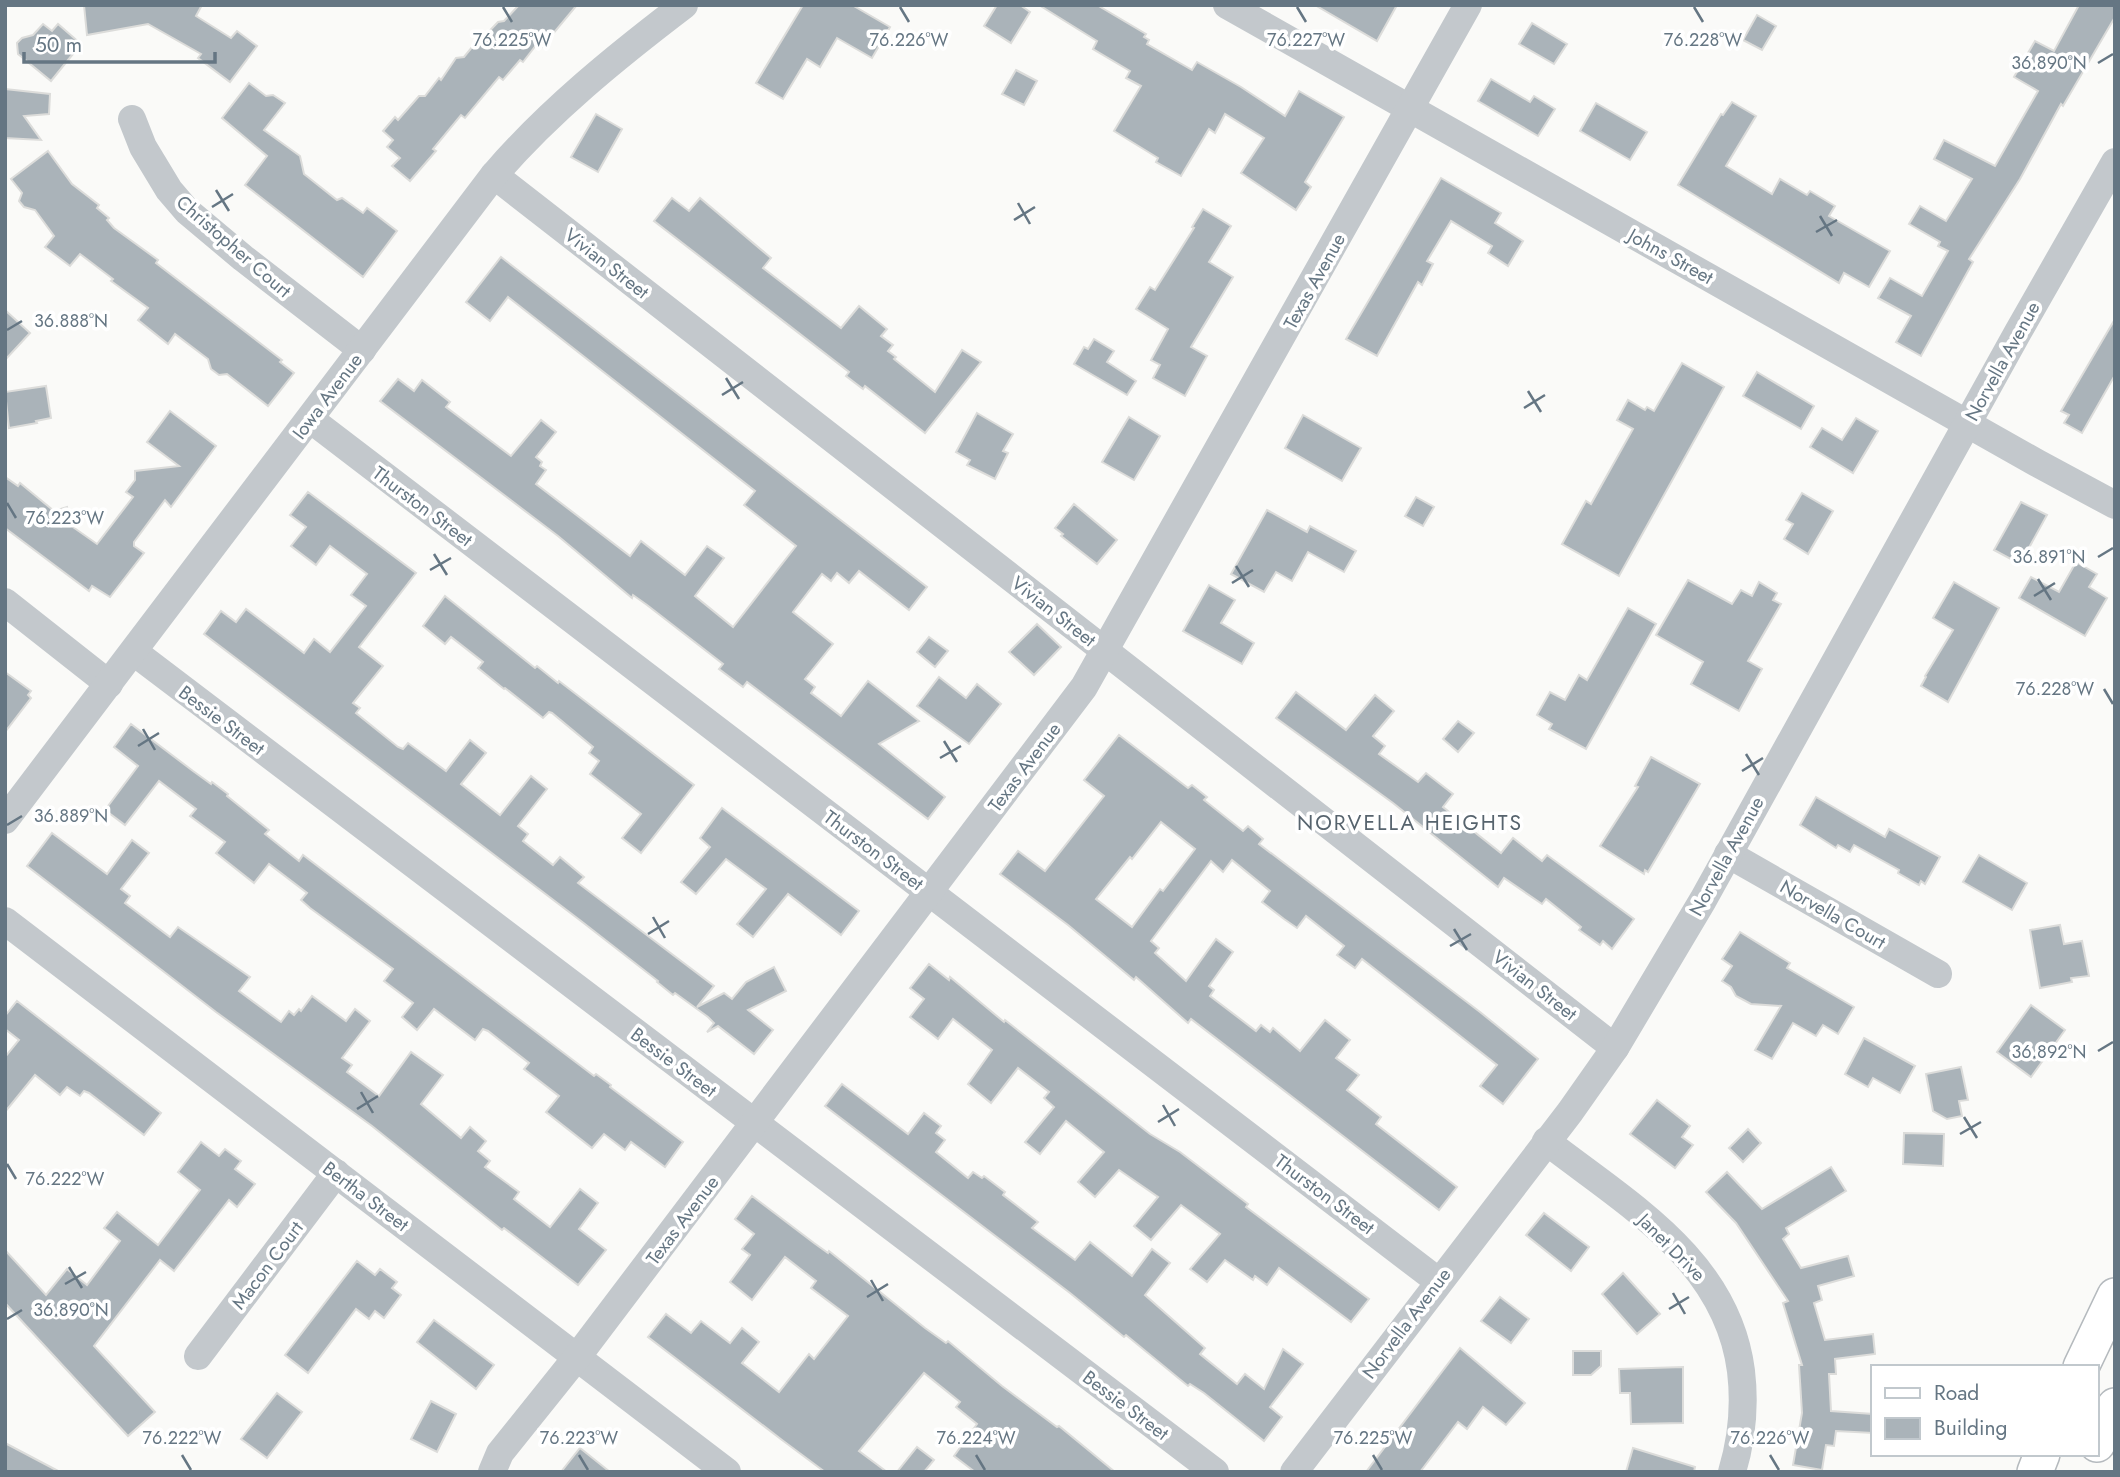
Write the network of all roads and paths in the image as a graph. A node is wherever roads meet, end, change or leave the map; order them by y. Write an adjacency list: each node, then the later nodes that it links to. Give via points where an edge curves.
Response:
1 (684, 5): 7 (street, Iowa Avenue, via 540,125)
2 (1227, 5): 4 (street, Johns Street)
3 (1468, 5): 4 (street, Texas Avenue)
4 (1412, 108): 10 (street, Johns Street); 13 (street, Texas Avenue)
5 (132, 119): 8 (street, Christopher Court, via 143,147 187,211)
6 (2115, 162): 10 (street, Norvella Avenue)
7 (494, 175): 8 (street, Iowa Avenue); 13 (street, Vivian Street)
8 (362, 350): 9 (street, Iowa Avenue)
9 (310, 419): 14 (street, Iowa Avenue); 18 (street, Thurston Street)
10 (1968, 424): 11 (street, Johns Street); 17 (street, Norvella Avenue)
11 (2115, 505)
12 (5, 603): 15 (street)
13 (1105, 651): 18 (street, Texas Avenue, via 1084,687); 21 (street, Vivian Street)
14 (134, 652): 15 (street, Iowa Avenue); 22 (street, Bessie Street)
15 (109, 684): 16 (street, Iowa Avenue)
16 (5, 820)
17 (1728, 854): 20 (street, Norvella Court); 21 (street, Norvella Avenue)
18 (930, 892): 22 (street, Texas Avenue); 25 (street, Thurston Street)
19 (5, 921): 24 (street, Bertha Street)
20 (1938, 974)
21 (1615, 1048): 23 (street, Norvella Avenue)
22 (755, 1124): 28 (street, Texas Avenue); 35 (street, Bessie Street)
23 (1546, 1141): 25 (street, Norvella Avenue); 37 (street, Janet Drive, via 1658,1227 1713,1288 1739,1354 1743,1390 1742,1428)
24 (336, 1173): 27 (street, Macon Court); 28 (street, Bertha Street)
25 (1438, 1281): 36 (street, Norvella Avenue)
26 (2115, 1296): 29 (main road)
27 (198, 1356)
28 (577, 1357): 33 (street, Texas Avenue, via 500,1453); 34 (street, Bertha Street)
29 (2082, 1365)
30 (2115, 1406): 31 (main road)
31 (2099, 1440)
32 (2092, 1456): 38 (main road)
33 (492, 1472)
34 (727, 1472)
35 (1215, 1472)
36 (1294, 1472)
37 (1732, 1472)
38 (2085, 1472)

